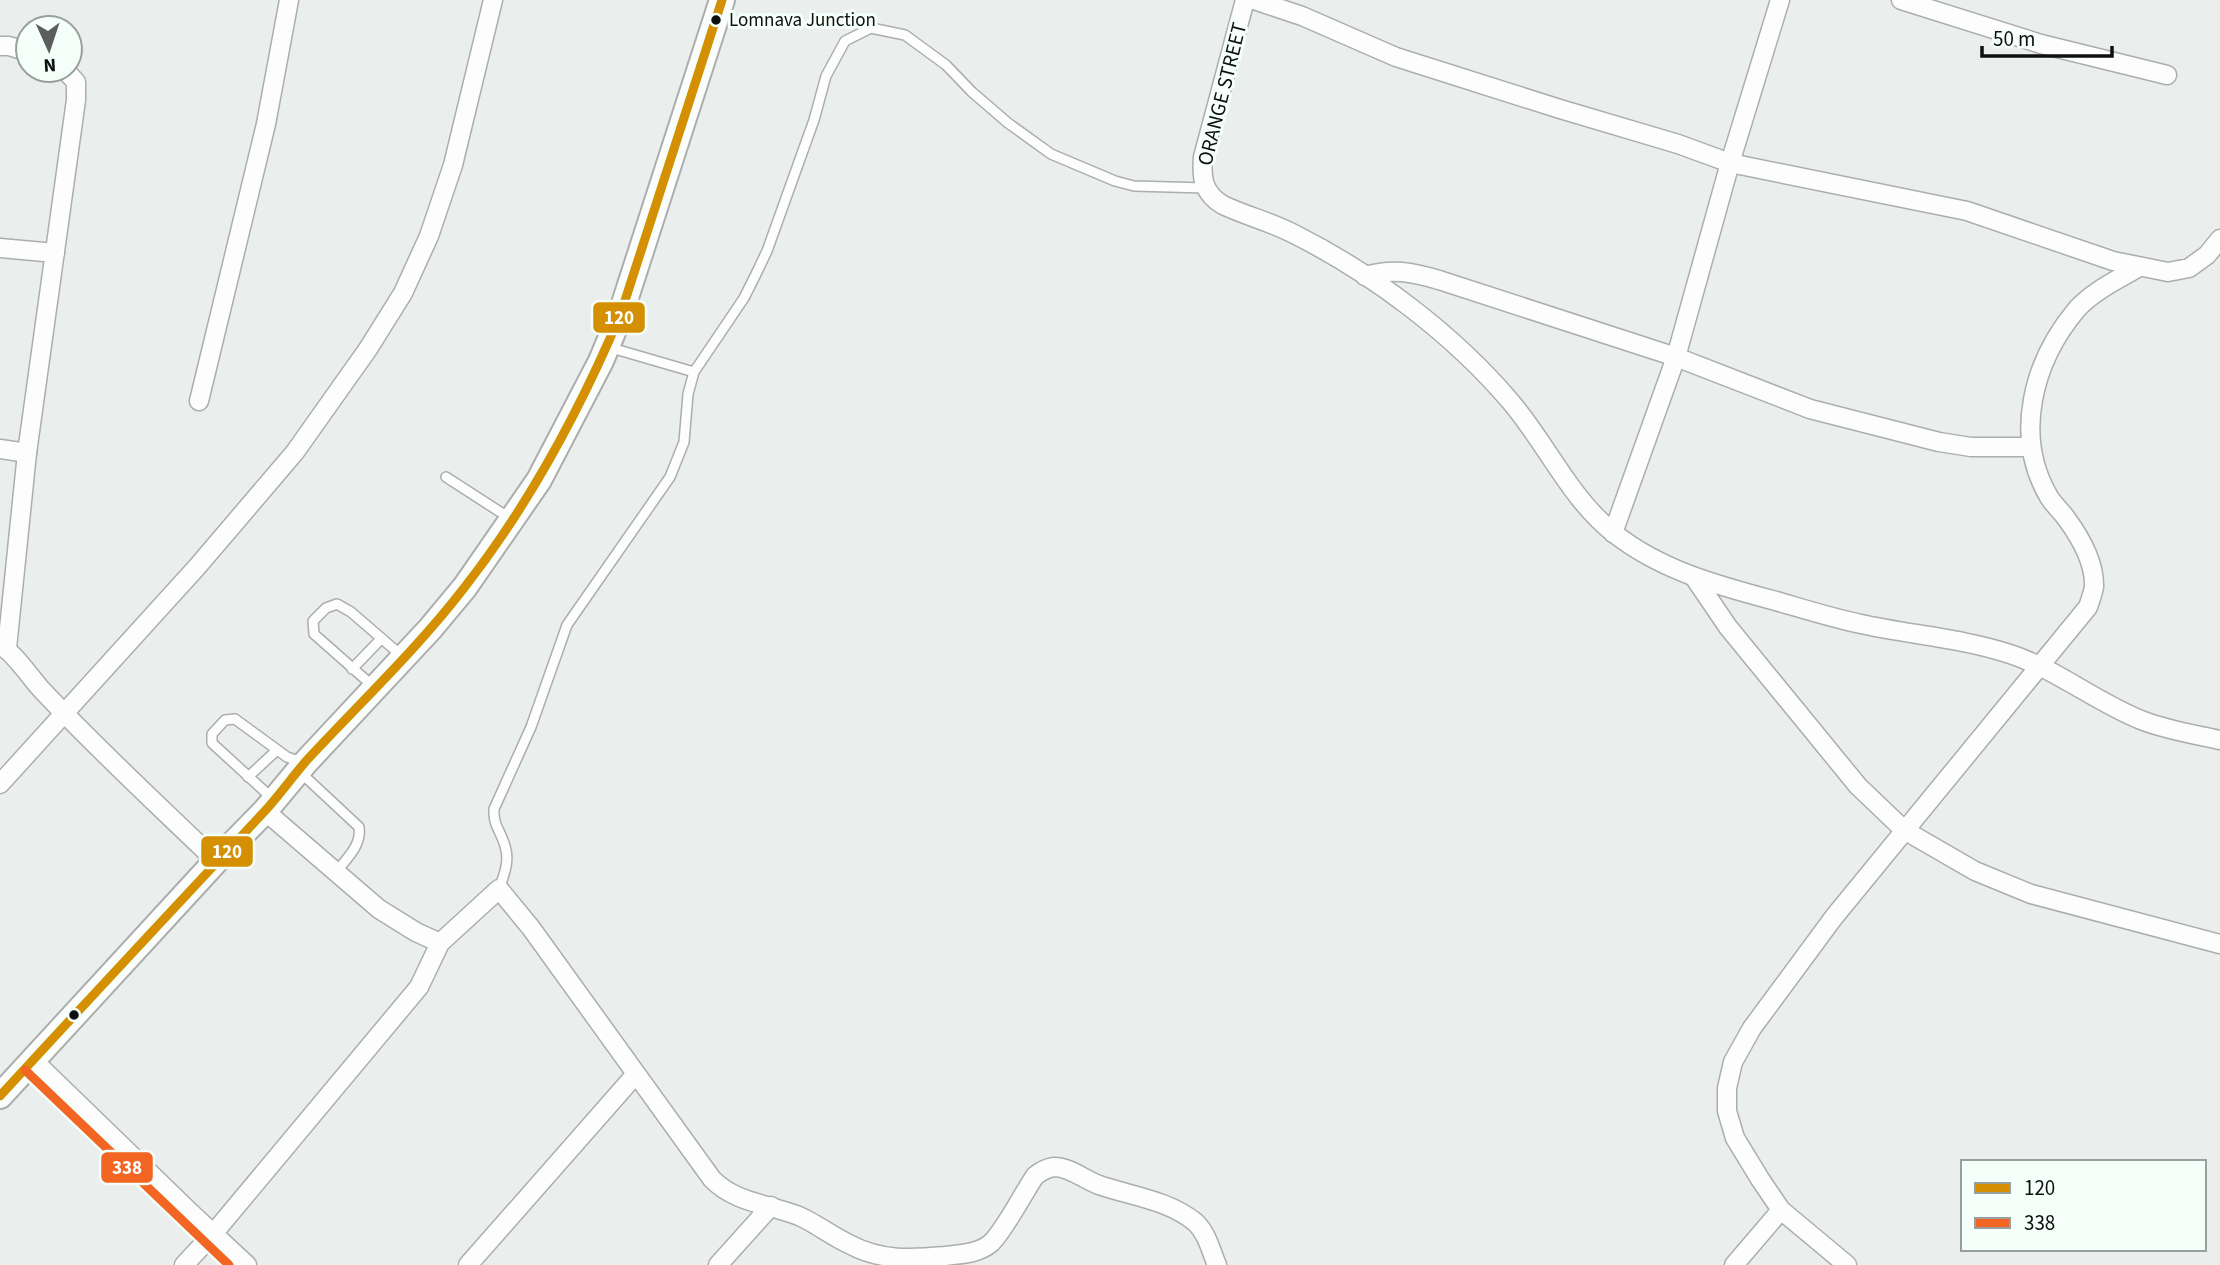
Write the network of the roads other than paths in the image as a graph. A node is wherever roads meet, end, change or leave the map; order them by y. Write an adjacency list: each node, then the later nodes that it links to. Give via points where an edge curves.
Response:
1 (289, 0): 20 (street, via 266,124)
2 (493, 0): 34 (street, via 453,165 403,293 295,452)
3 (722, 0): 17 (main road)
4 (1245, 0): 11 (street, ORANGE STREET, via 1207,137 1202,174)
5 (1254, 0): 10 (street, via 1396,57)
6 (1780, 0): 10 (street)
7 (1901, 0): 8 (street, via 2041,44)
8 (2167, 75)
9 (76, 84): 14 (street)
10 (1730, 163): 15 (street, via 1992,218); 18 (street)
11 (1205, 188): 16 (street, via 1223,205 1289,231); 19 (lane, via 1134,186 1051,154 905,35 872,27 845,41 826,76 767,251 744,298)
12 (2220, 239): 15 (street, via 2207,256 2189,268 2168,272)
13 (0, 248): 14 (street)
14 (55, 253): 23 (street)
15 (2139, 267): 21 (street, via 2078,308 2058,337 2032,396)
16 (1365, 276): 18 (street, via 1410,271); 26 (street, via 1440,332 1511,402 1566,481)
17 (607, 346): 19 (lane); 25 (main road, via 539,480)
18 (1676, 357): 21 (street, via 1810,409 1939,442); 26 (street)
19 (694, 372): 44 (lane, via 678,461 567,625 531,727 494,809 493,821 506,847 507,866)
20 (200, 401)
21 (2030, 447): 31 (street, via 2050,498 2084,548 2094,588 2088,607)
22 (0, 449): 23 (street)
23 (27, 453): 29 (street)
24 (446, 477): 25 (lane)
25 (512, 520): 30 (main road, via 465,587)
26 (1613, 533): 27 (street, via 1644,555)
27 (1694, 577): 31 (street, via 1860,624 1972,643); 41 (street, via 1728,627 1858,786)
28 (381, 639): 30 (lane); 32 (lane); 32 (lane, via 337,604 326,608 313,621 314,635)
29 (3, 647): 34 (street)
30 (404, 657): 33 (main road)
31 (2040, 666): 35 (street, via 2140,719); 41 (street)
32 (352, 668): 33 (lane)
33 (374, 688): 37 (main road)
34 (63, 713): 39 (street); 42 (street)
35 (2220, 740)
36 (277, 750): 37 (lane); 38 (lane); 38 (lane, via 235,719 225,720 212,734 212,743)
37 (302, 767): 40 (main road); 43 (lane, via 359,827 361,837)
38 (248, 776): 40 (lane)
39 (0, 784)
40 (269, 806): 42 (main road); 43 (street)
41 (1903, 830): 46 (street, via 1975,871 2031,894); 51 (street, via 1752,1028 1733,1062 1727,1111 1735,1138)
42 (216, 861): 47 (main road)
43 (336, 872): 45 (street, via 379,909)
44 (499, 889): 45 (street); 48 (street)
45 (440, 943): 52 (street, via 419,987)
46 (2220, 944)
47 (34, 1060): 49 (main road); 52 (street)
48 (636, 1074): 50 (street, via 720,1187); 56 (street)
49 (0, 1096)
50 (771, 1206): 53 (street, via 870,1254); 57 (street)
51 (1782, 1210): 59 (street); 60 (street)
52 (213, 1234): 54 (street); 55 (street)
53 (960, 1260): 58 (street, via 992,1242 1035,1176 1055,1167 1179,1211 1204,1233)
54 (184, 1265)
55 (247, 1265)
56 (468, 1265)
57 (719, 1265)
58 (1217, 1265)
59 (1734, 1265)
60 (1846, 1265)

